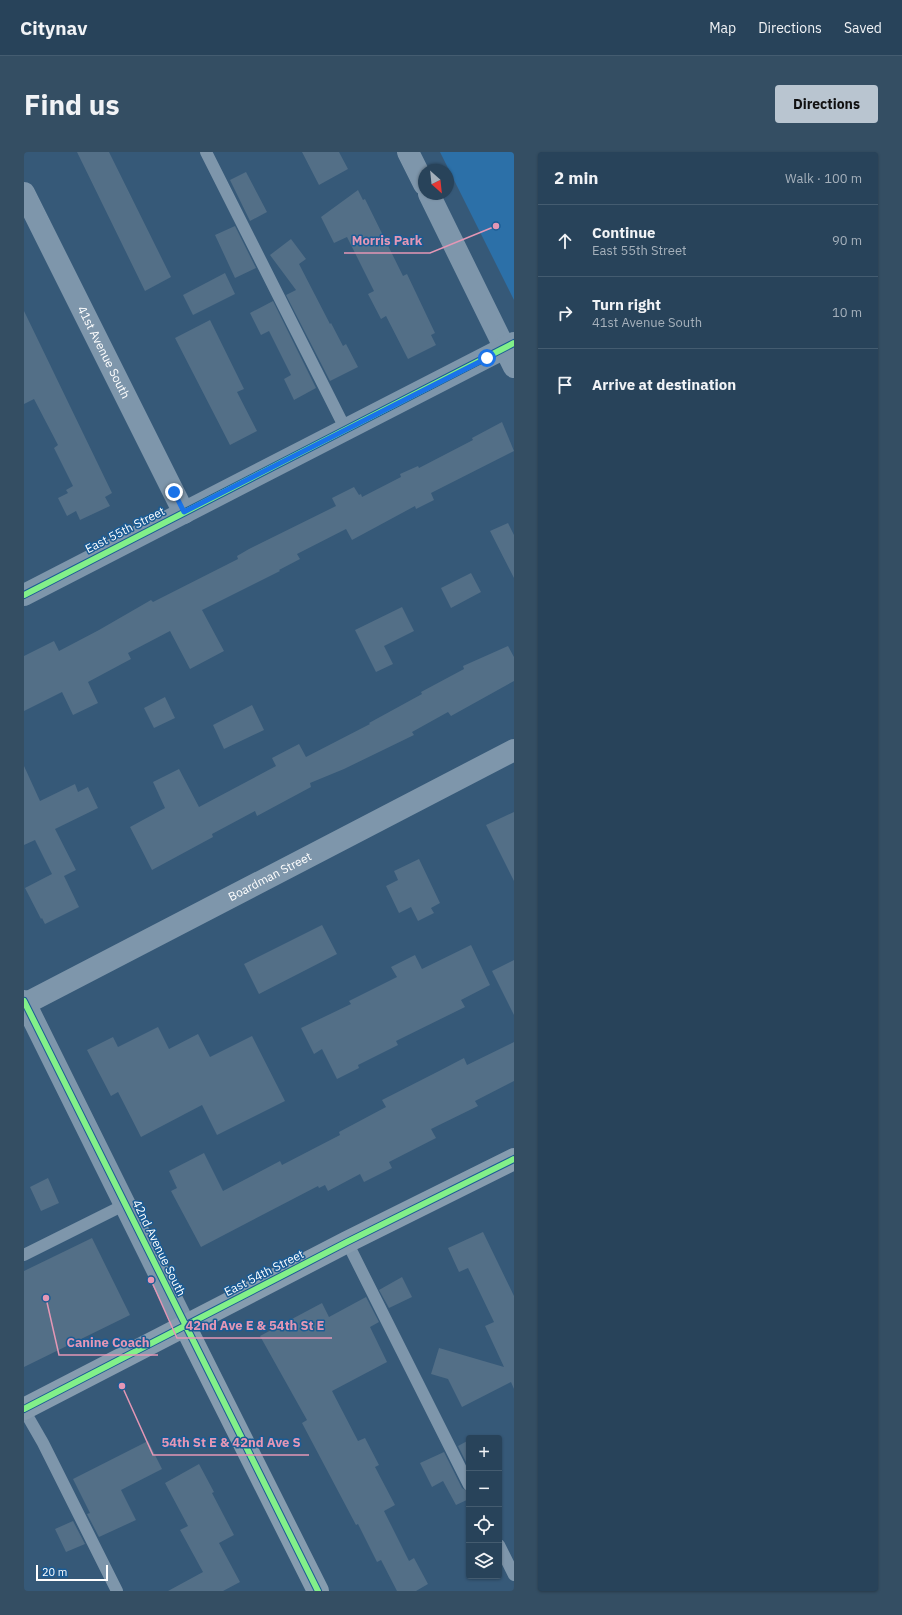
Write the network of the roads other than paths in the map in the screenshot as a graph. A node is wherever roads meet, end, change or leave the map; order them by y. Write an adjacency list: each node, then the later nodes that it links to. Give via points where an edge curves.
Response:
1 (206, 152): 7 (lane)
2 (408, 152): 3 (street)
3 (418, 172)
4 (24, 193): 8 (street, 41st Avenue South)
5 (432, 200): 6 (street)
6 (511, 353): 7 (street, East 55th Street)
7 (346, 430): 8 (street, East 55th Street)
8 (184, 512): 9 (street, East 55th Street)
9 (26, 589)
10 (514, 750): 11 (street, Boardman Street)
11 (25, 1003): 13 (street, 42nd Avenue South)
12 (512, 1165): 14 (street, East 54th Street)
13 (126, 1204): 15 (lane); 16 (street, 42nd Avenue South)
14 (347, 1242): 16 (street, East 54th Street); 18 (lane)
15 (24, 1256)
16 (185, 1326): 17 (street, East 54th Street); 22 (street, 42nd Avenue South)
17 (24, 1409): 21 (lane)
18 (466, 1479)
19 (502, 1551): 20 (lane)
20 (514, 1575)
21 (117, 1591)
22 (318, 1591)

